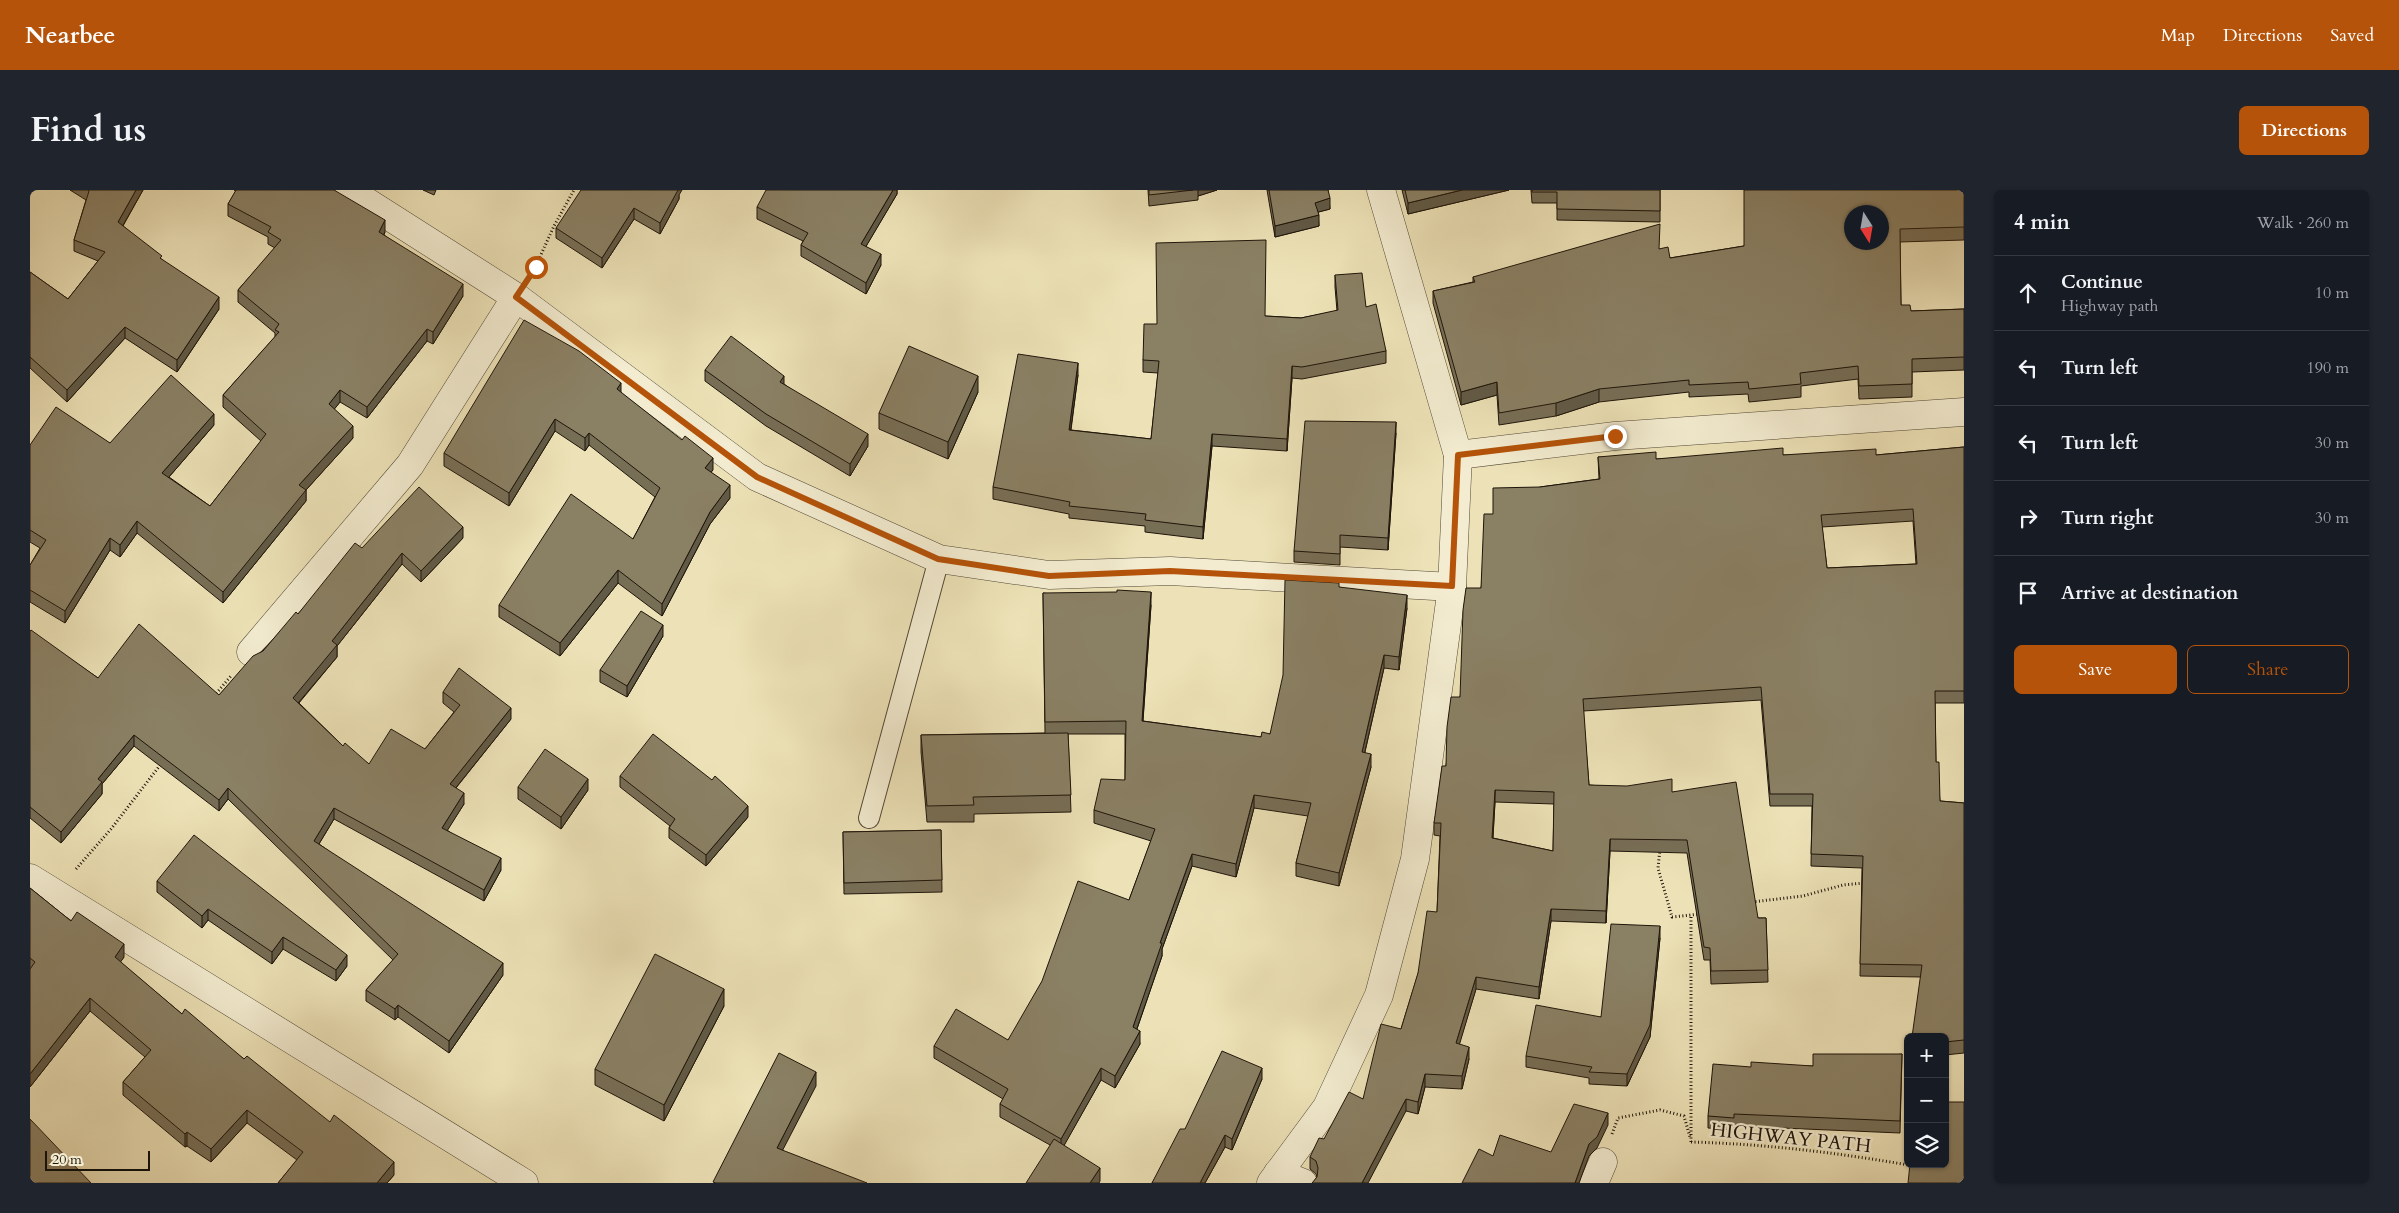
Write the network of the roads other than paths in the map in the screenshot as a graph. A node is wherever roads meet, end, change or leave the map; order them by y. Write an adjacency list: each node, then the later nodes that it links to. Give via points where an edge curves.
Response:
1 (348, 190): 3 (street)
2 (1381, 190): 5 (street)
3 (516, 297): 6 (street, via 757,477); 8 (street, via 410,465)
4 (1964, 412): 5 (street, via 1615,436)
5 (1458, 455): 7 (street)
6 (938, 559): 7 (street, via 1049,576 1170,571); 9 (lane)
7 (1452, 586): 11 (street, via 1415,859 1379,995 1327,1107)
8 (251, 652)
9 (869, 818)
10 (30, 878): 12 (street)
11 (1274, 1178): 13 (street)
12 (524, 1183)
13 (1303, 1183)

